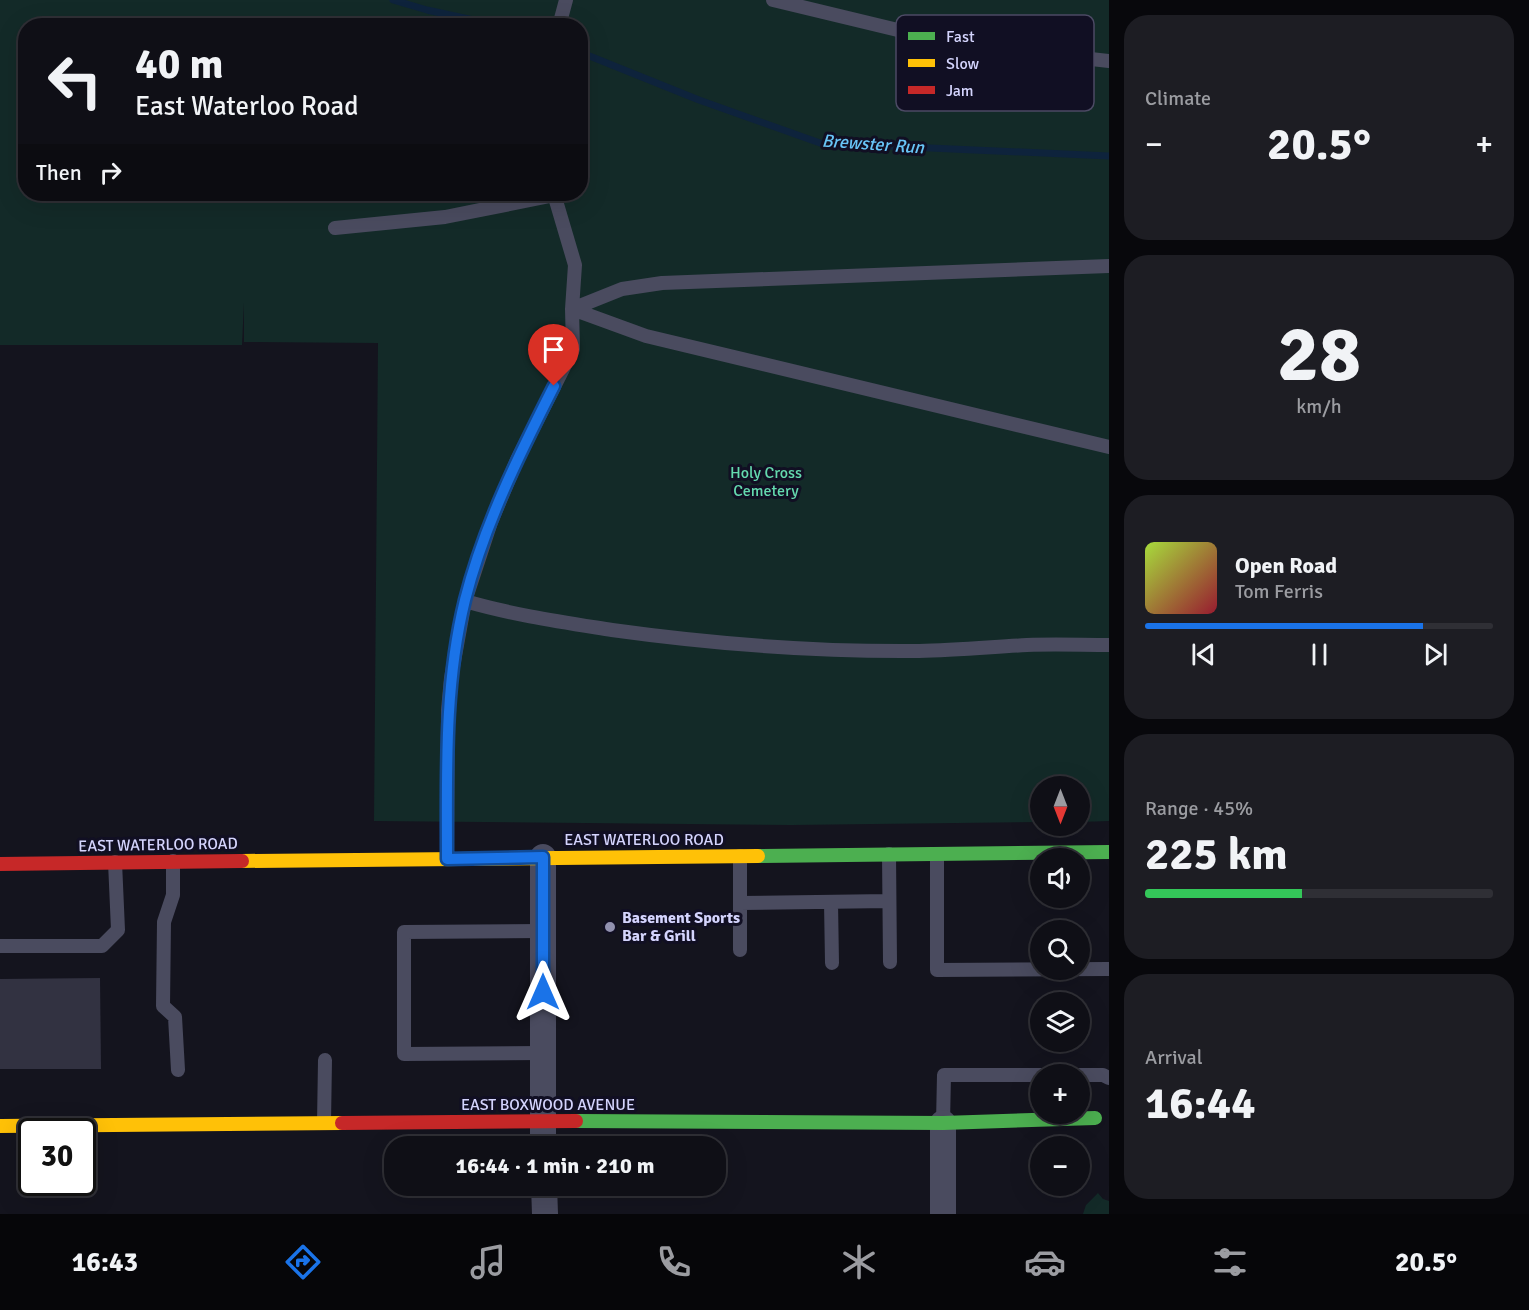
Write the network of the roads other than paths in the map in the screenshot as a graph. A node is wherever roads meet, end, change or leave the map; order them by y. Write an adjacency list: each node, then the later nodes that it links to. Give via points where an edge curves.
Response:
1 (566, 0): 3 (lane)
2 (773, 0): 4 (lane)
3 (561, 18)
4 (896, 30)
5 (1094, 59): 6 (lane)
6 (1109, 61)
7 (521, 201): 9 (lane, via 445,217)
8 (556, 201): 11 (lane, via 575,265)
9 (335, 228)
10 (1109, 266): 11 (lane, via 662,283 622,289)
11 (572, 309): 12 (lane, via 646,336); 13 (lane, via 573,349 490,522)
12 (1109, 447)
13 (465, 601): 14 (lane, via 549,621 721,643 919,651); 20 (lane, via 448,710)
14 (1109, 645)
15 (1109, 852): 17 (main road, EAST WATERLOO ROAD)
16 (889, 854): 17 (main road, EAST WATERLOO ROAD); 18 (main road, EAST WATERLOO ROAD); 24 (lane)
17 (938, 854): 32 (lane, via 937,970)
18 (740, 856): 19 (main road, EAST WATERLOO ROAD); 26 (lane)
19 (543, 857): 20 (main road, EAST WATERLOO ROAD); 27 (street)
20 (447, 859): 21 (main road, EAST WATERLOO ROAD)
21 (172, 861): 22 (main road, EAST WATERLOO ROAD); 35 (lane, via 173,895 164,922 163,1006 175,1017)
22 (115, 862): 23 (main road, EAST WATERLOO ROAD); 28 (lane, via 118,930 102,946)
23 (0, 864)
24 (889, 901): 25 (lane); 30 (lane)
25 (831, 902): 26 (lane); 31 (lane)
26 (740, 903): 29 (lane)
27 (543, 931): 33 (street); 33 (lane, via 404,932 404,1054)
28 (0, 946)
29 (740, 950)
30 (890, 962)
31 (831, 963)
32 (1109, 969)
33 (543, 1053): 43 (street)
34 (325, 1060): 40 (lane)
35 (178, 1070)
36 (1030, 1075): 41 (lane, via 944,1075)
37 (1090, 1075): 38 (lane)
38 (1109, 1078)
39 (1102, 1118): 41 (main road, EAST BOXWOOD AVENUE)
40 (324, 1123): 42 (main road, EAST BOXWOOD AVENUE); 43 (main road, EAST BOXWOOD AVENUE)
41 (943, 1123): 43 (main road, EAST BOXWOOD AVENUE); 46 (street)
42 (0, 1125)
43 (543, 1134)
44 (544, 1196): 45 (street)
45 (545, 1214)
46 (943, 1214)

